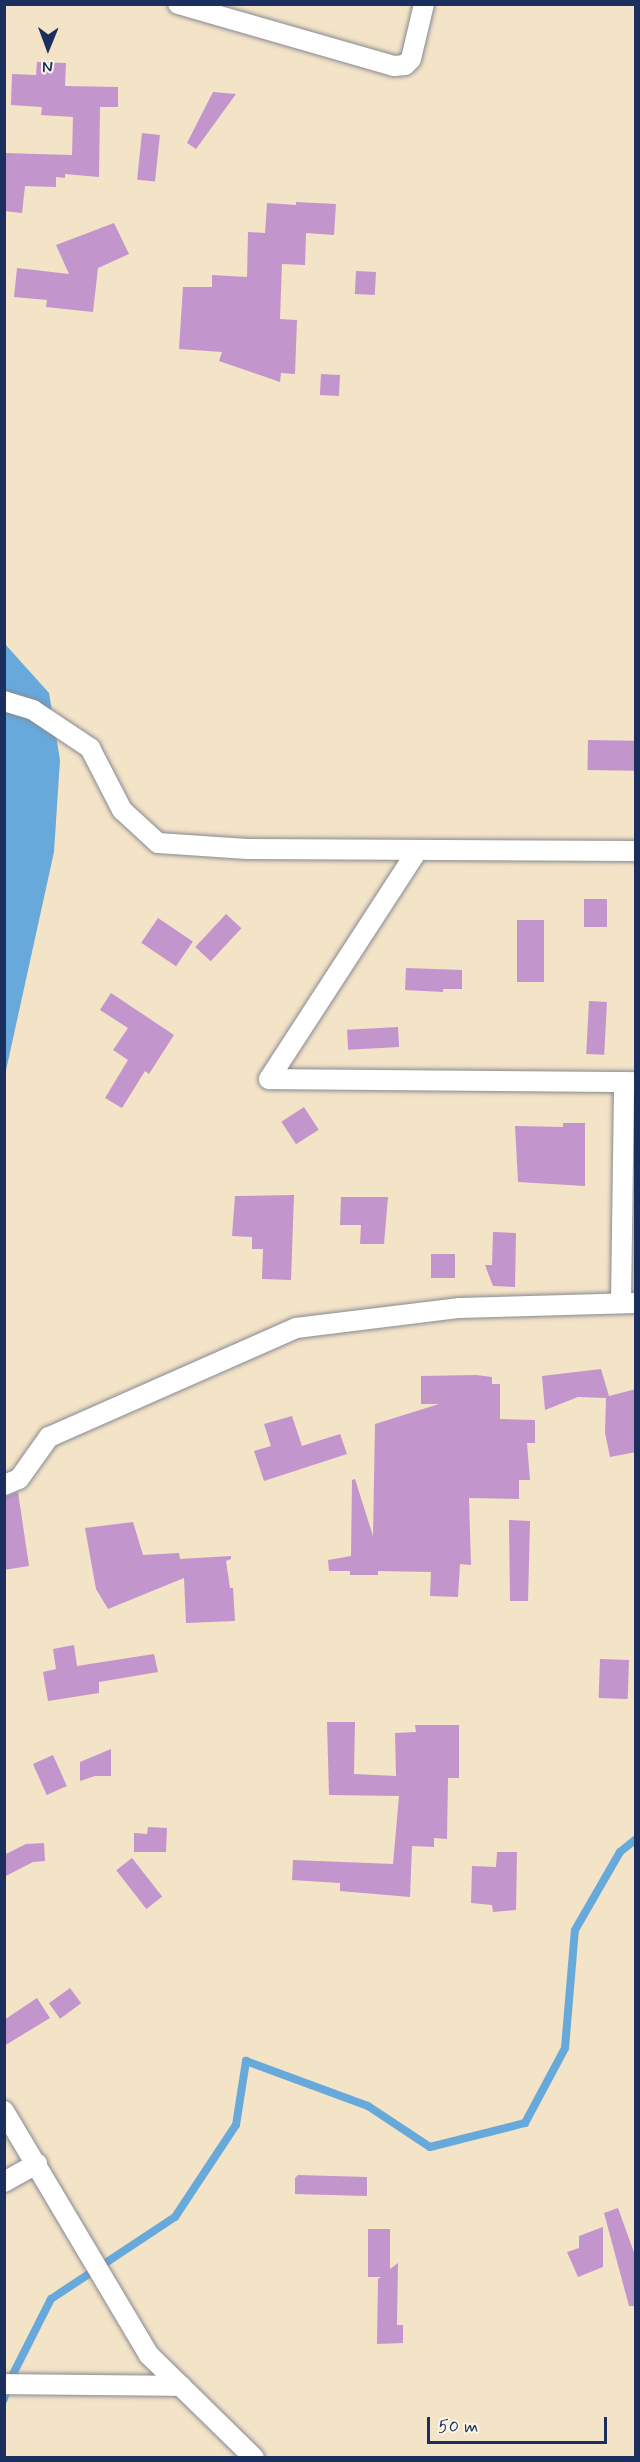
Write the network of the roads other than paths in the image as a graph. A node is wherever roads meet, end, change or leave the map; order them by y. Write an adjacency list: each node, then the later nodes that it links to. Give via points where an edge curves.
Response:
1 (178, 4): 2 (street, via 394,66 405,65 411,59)
2 (424, 4)
3 (4, 701): 4 (street, via 33,710 90,748 122,810 158,843 247,849)
4 (417, 851): 5 (street); 6 (street, via 269,1078)
5 (636, 851)
6 (630, 1082): 7 (street)
7 (628, 1303): 8 (street, via 460,1308 296,1328 49,1437 18,1479)
8 (4, 1485)
9 (4, 2111): 10 (street)
10 (37, 2164): 11 (street); 13 (street, via 149,2355)
11 (4, 2182)
12 (4, 2384): 13 (street)
13 (181, 2386): 14 (street)
14 (254, 2457)

